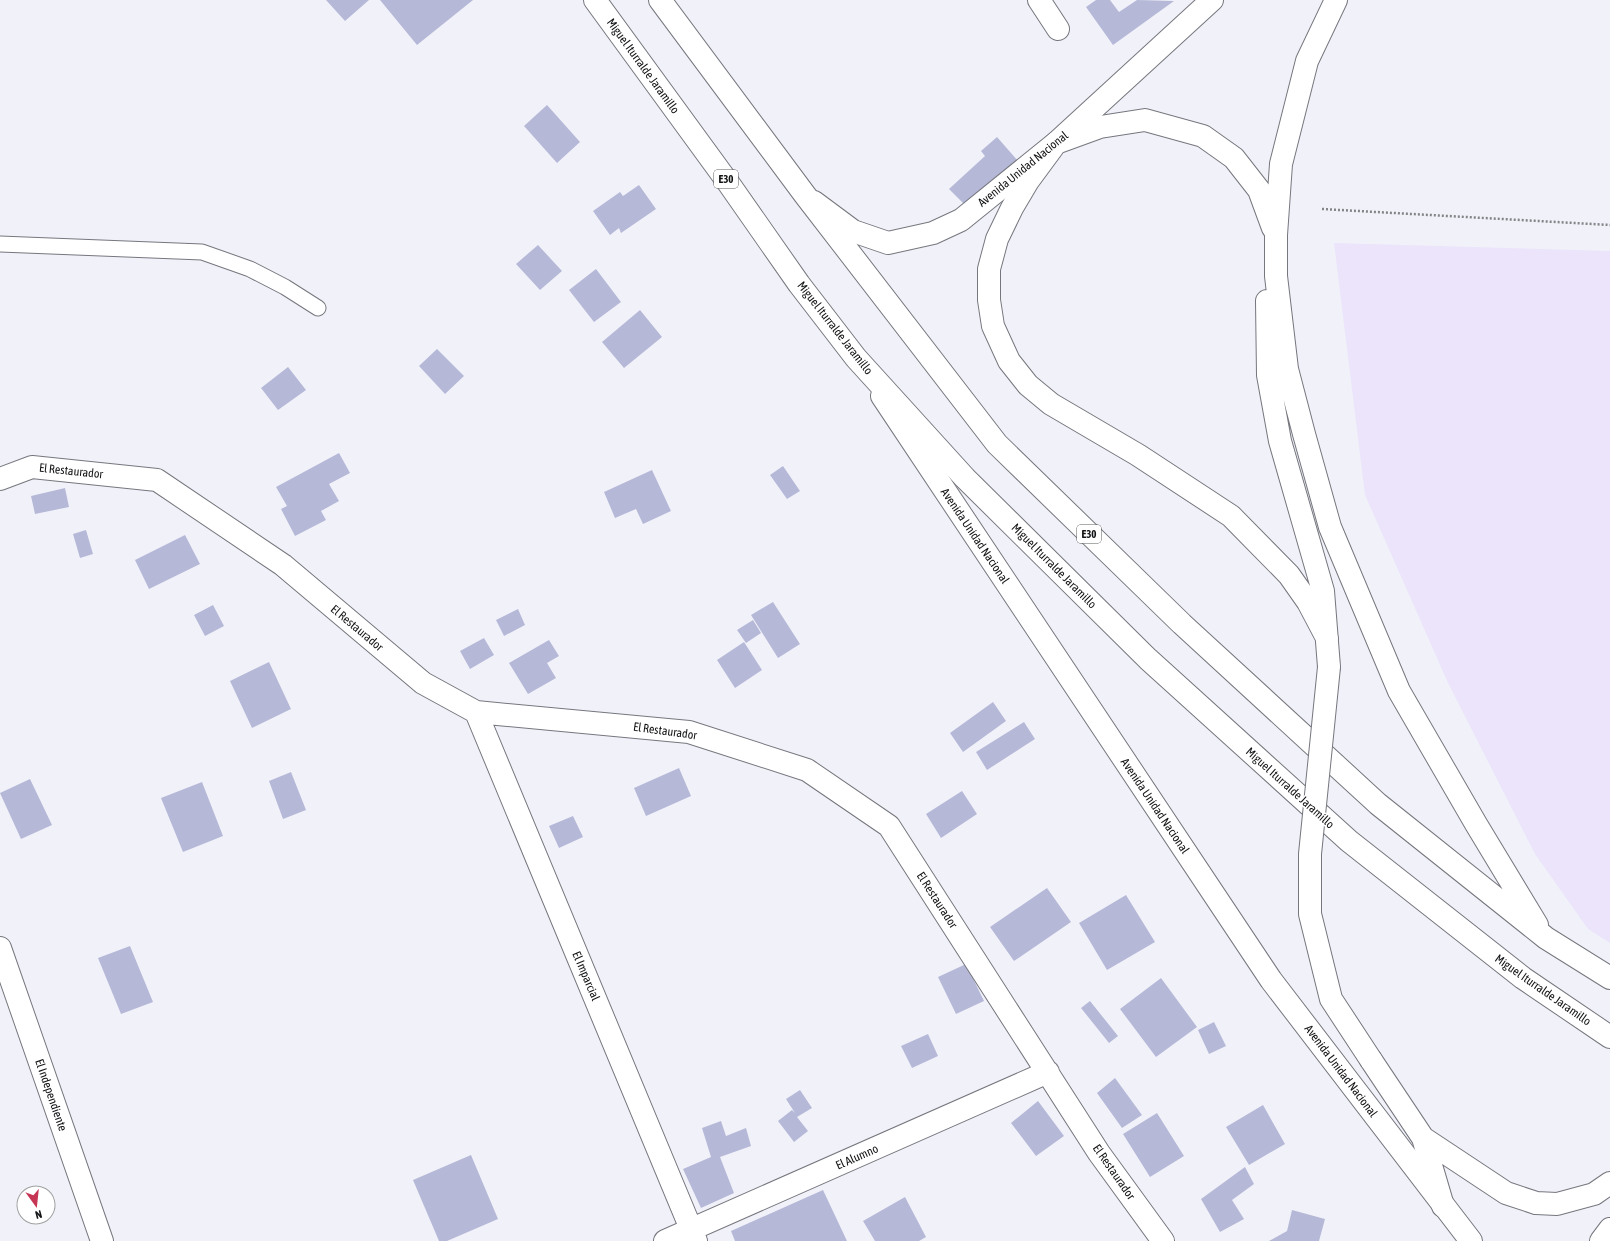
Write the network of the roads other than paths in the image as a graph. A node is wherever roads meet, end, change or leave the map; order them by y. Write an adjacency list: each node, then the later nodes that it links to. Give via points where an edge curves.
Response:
1 (595, 0): 13 (main road, Miguel Iturralde Jaramillo / E30)
2 (660, 0): 8 (main road, E30)
3 (1039, 0): 6 (main road)
4 (1212, 0): 7 (main road, Avenida Unidad Nacional)
5 (1336, 0): 9 (main road, via 1307,61 1281,164)
6 (1058, 29)
7 (1056, 143): 8 (main road, Avenida Unidad Nacional, via 961,220 933,233 888,243 853,231); 9 (main road, via 1100,127 1145,120 1202,136 1234,158 1259,190); 15 (main road, via 1012,208 997,239 989,269 989,300 993,326 1009,361 1028,385 1050,404 1138,455 1230,516 1289,575 1308,602)
8 (805, 195): 17 (main road, E30, via 996,444 1182,624 1378,804)
9 (1276, 235): 11 (main road)
10 (0, 244): 12 (lane, via 202,252 250,269)
11 (1276, 276): 15 (main road, via 1266,302 1268,375 1280,442 1323,591); 17 (main road, via 1287,369 1330,527 1399,691)
12 (318, 308)
13 (856, 358): 20 (main road, Miguel Iturralde Jaramillo / E30, via 966,478 1148,659 1343,836 1523,978); 24 (main road, Avenida Unidad Nacional, via 1271,980)
14 (0, 479): 16 (main road, El Restaurador, via 32,467 157,480 282,565 423,683)
15 (1327, 638): 22 (main road, bridge, via 1329,667 1310,854 1310,914 1331,999)
16 (476, 712): 21 (main road, El Restaurador, via 689,732 806,770 889,826); 26 (main road, El Imparcial)
17 (1546, 938): 19 (main road, E30)
18 (0, 948): 27 (main road, El Independiente)
19 (1610, 978)
20 (1610, 1036)
21 (1048, 1072): 26 (main road, El Alumno); 29 (main road, El Restaurador, via 1099,1153)
22 (1423, 1138): 23 (main road, via 1506,1193 1536,1203 1557,1204 1594,1194); 24 (main road)
23 (1610, 1183)
24 (1444, 1206): 30 (main road, Avenida Unidad Nacional)
25 (1610, 1229): 31 (main road)
26 (693, 1236): 28 (main road, El Alumno)
27 (102, 1241)
28 (665, 1241)
29 (1163, 1241)
30 (1471, 1241)
31 (1601, 1241)

